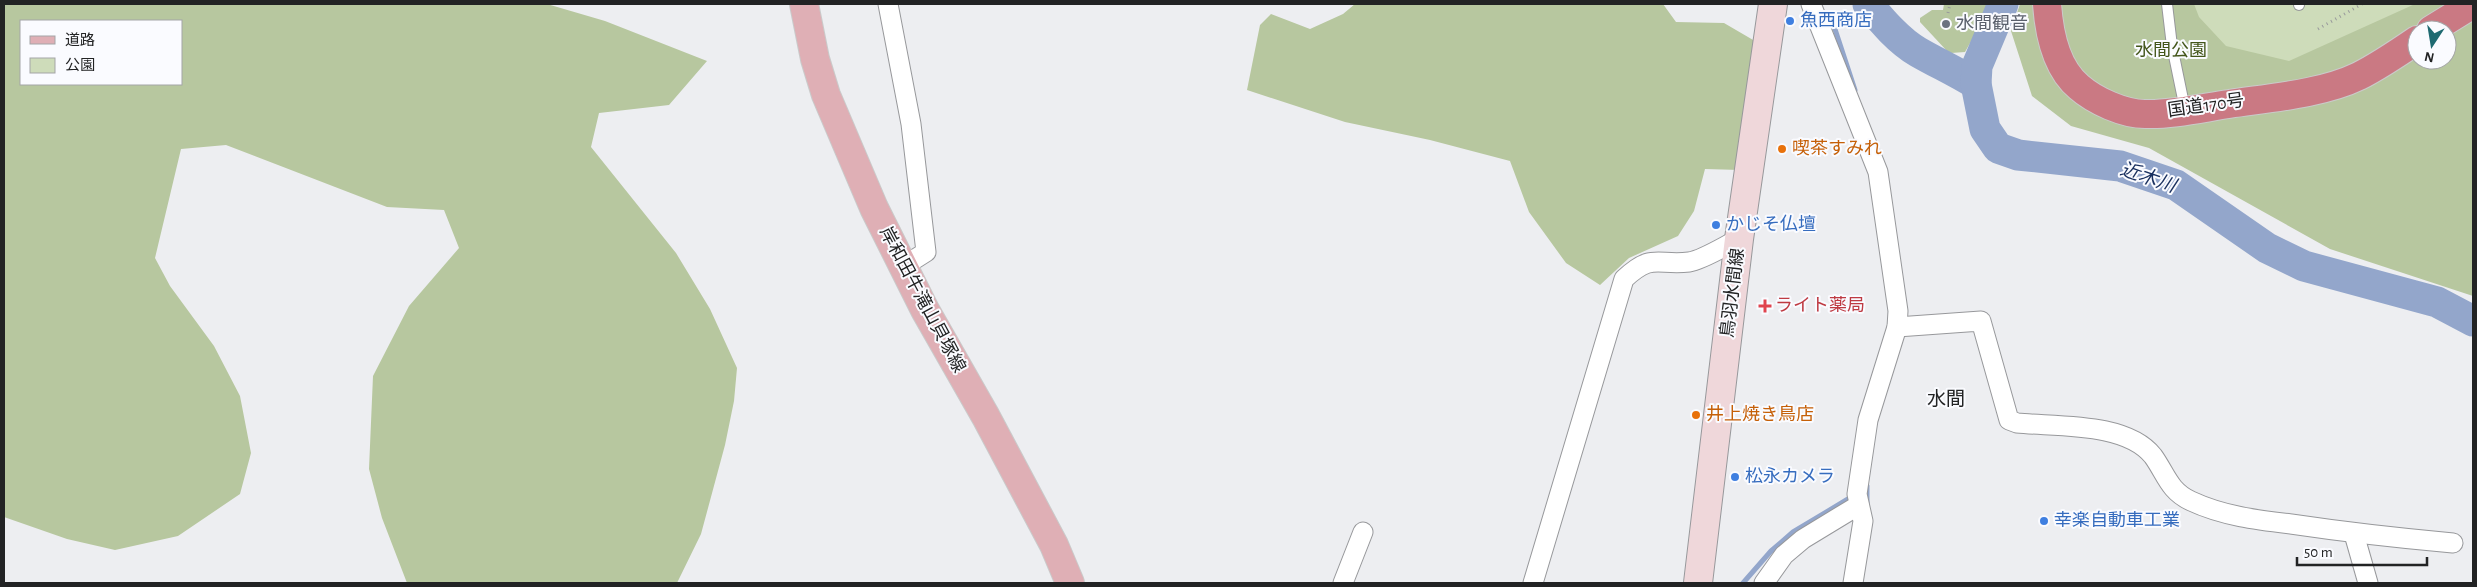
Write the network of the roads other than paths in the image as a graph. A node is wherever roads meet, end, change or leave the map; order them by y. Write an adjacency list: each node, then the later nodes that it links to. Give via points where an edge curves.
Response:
1 (804, 4): 12 (main road, 岸和田牛滝山貝塚線, via 826,95 855,167)
2 (888, 4): 12 (street, via 911,124 926,252)
3 (1773, 4): 11 (street, 鳥羽水間線)
4 (1810, 4): 13 (street, via 1878,172 1896,286)
5 (2047, 4): 10 (highway, 国道170号, via 2049,28 2057,52 2078,87 2097,100 2145,114)
6 (2167, 4): 10 (lane)
7 (2473, 4): 8 (highway)
8 (2447, 20)
9 (2407, 46): 10 (highway, 国道170号, via 2358,76 2334,85)
10 (2186, 110)
11 (1739, 239): 20 (street, via 1690,262 1660,260 1639,265 1624,279); 21 (street, 鳥羽水間線)
12 (904, 266): 18 (main road, 岸和田牛滝山貝塚線, via 1054,545)
13 (1897, 327): 14 (street, via 1868,420 1857,494); 16 (street, via 1980,321 2009,420 2120,434 2140,443 2153,456 2169,485 2190,501 2230,516)
14 (1859, 505): 22 (street, via 1803,539 1784,555); 23 (street, via 1863,521)
15 (1363, 532): 19 (street)
16 (2354, 534): 17 (street); 24 (street)
17 (2453, 543)
18 (1070, 583)
19 (1343, 583)
20 (1533, 583)
21 (1698, 583)
22 (1764, 583)
23 (1853, 583)
24 (2368, 583)

